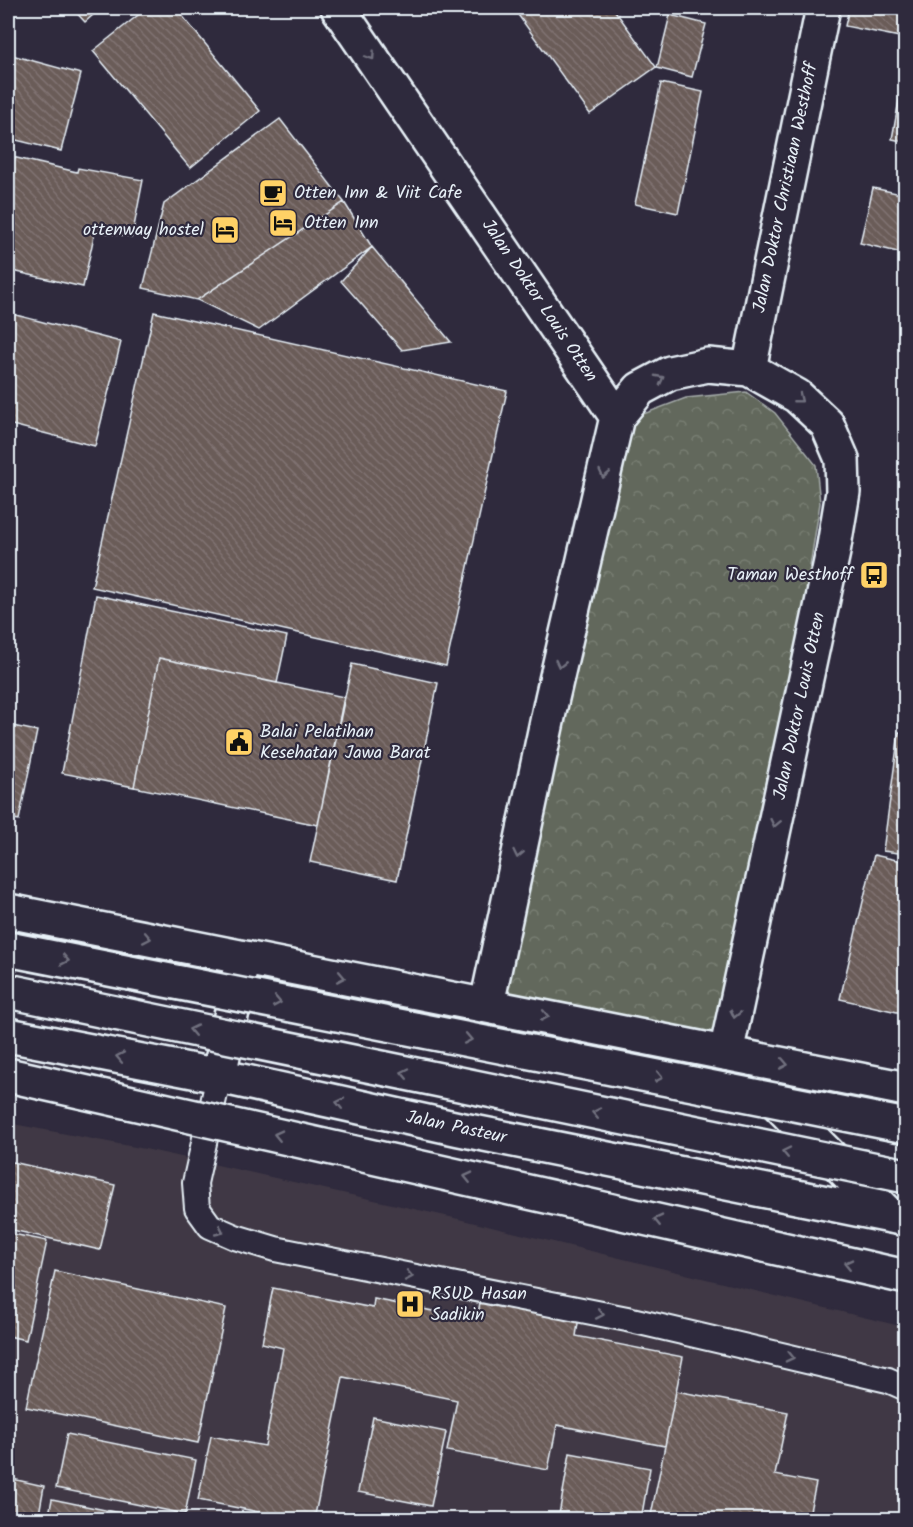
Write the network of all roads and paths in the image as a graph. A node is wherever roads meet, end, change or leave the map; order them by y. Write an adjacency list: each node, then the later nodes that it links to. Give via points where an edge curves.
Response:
1 (338, 8): 4 (main road, Jalan Doktor Louis Otten, one-way to 4)
2 (823, 8): 3 (main road, Jalan Doktor Christiaan Westhoff)
3 (749, 369): 4 (main road, Jalan Doktor Louis Otten, one-way to 3, via 640,389 670,373 708,364); 11 (main road, Jalan Doktor Louis Otten, one-way to 11, via 797,396 827,424 842,459 843,492)
4 (617, 417): 9 (main road, Jalan Doktor Louis Otten, one-way to 9)
5 (8, 911): 7 (main road, one-way to 7)
6 (8, 949): 15 (main road, one-way to 15, bridge)
7 (243, 957): 9 (main road, one-way to 9); 13 (main road)
8 (8, 992): 16 (main road, one-way to 8, bridge)
9 (487, 1004): 11 (main road, one-way to 11)
10 (8, 1035): 13 (main road, Jalan Pasteur, one-way to 10)
11 (726, 1053): 14 (main road, one-way to 14); 17 (main road)
12 (8, 1075): 18 (main road, one-way to 12, bridge)
13 (219, 1076): 17 (main road, Jalan Pasteur, one-way to 13, via 459,1129); 19 (lane, one-way to 19, via 195,1183 197,1208 210,1226 235,1238 627,1319 888,1380)
14 (906, 1089)
15 (906, 1125)
16 (906, 1176)
17 (898, 1217)
18 (906, 1276)
19 (906, 1388)

